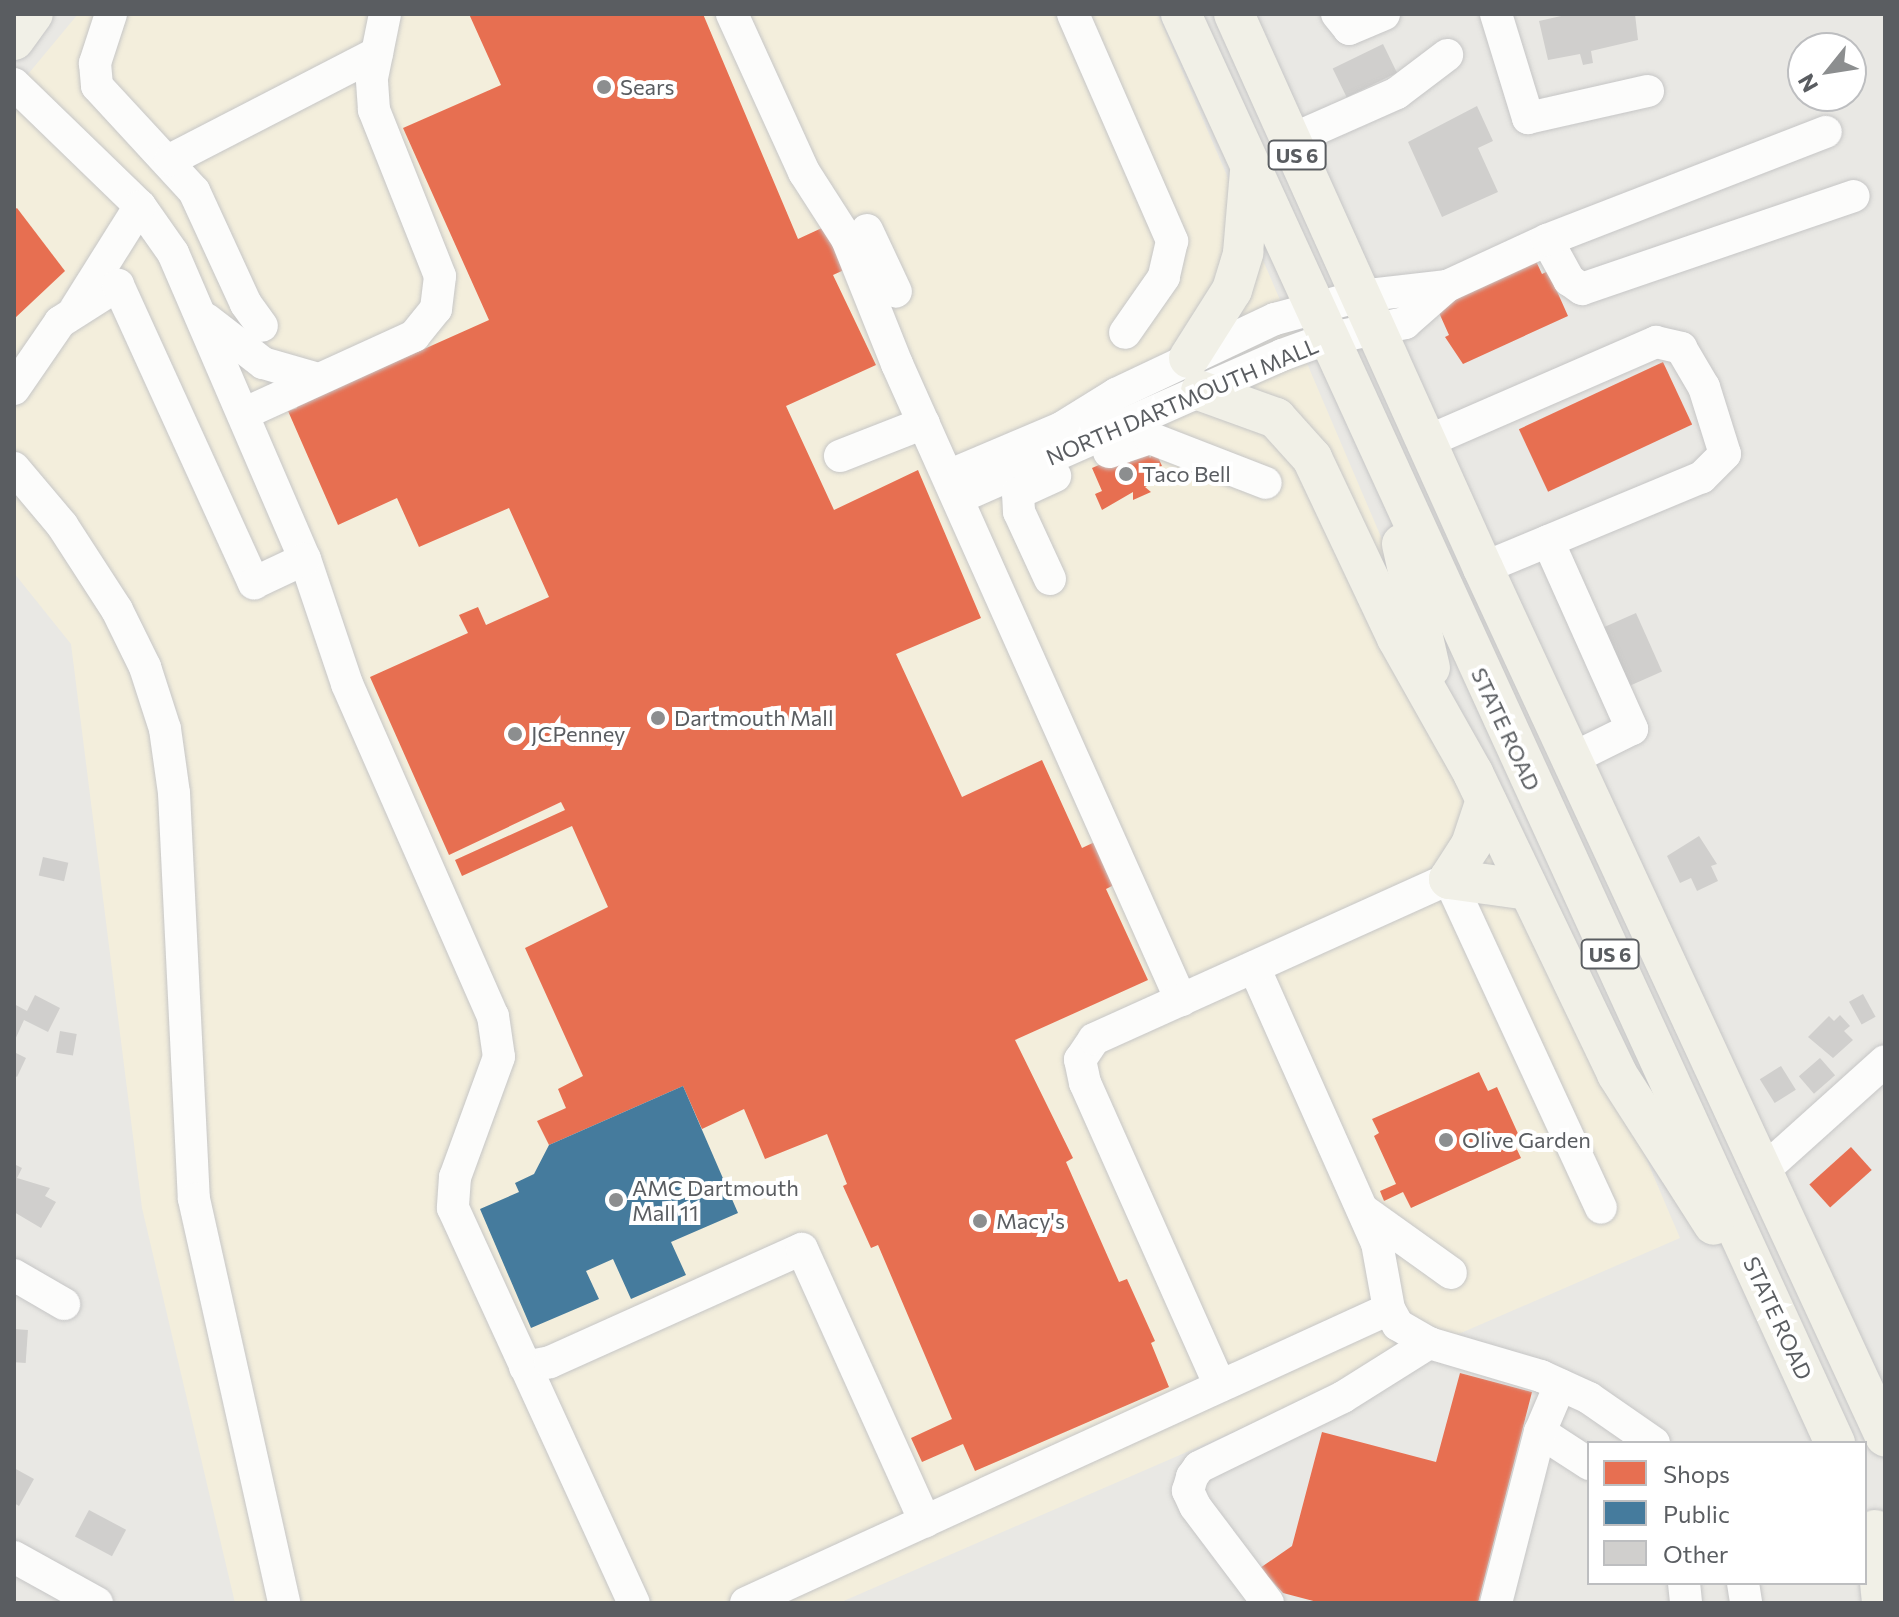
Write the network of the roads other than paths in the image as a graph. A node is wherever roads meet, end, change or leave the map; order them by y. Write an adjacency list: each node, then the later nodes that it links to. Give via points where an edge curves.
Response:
1 (33, 14): 11 (main road)
2 (111, 14): 18 (street, via 94,79)
3 (385, 14): 12 (street)
4 (732, 14): 35 (street, via 804,172 847,239)
5 (1073, 14): 30 (street, via 1172,241 1164,277)
6 (1181, 14): 19 (main road, STATE ROAD / US 6)
7 (1234, 14): 17 (main road, STATE ROAD / US 6)
8 (1337, 14): 9 (street, via 1349,29)
9 (1384, 14)
10 (1496, 14): 15 (street, via 1528,118)
11 (14, 40)
12 (377, 53): 18 (street); 32 (street, via 371,94 378,129 441,287 423,329)
13 (1447, 55): 17 (street, via 1397,93)
14 (14, 84): 21 (street)
15 (1648, 91)
16 (1826, 132): 23 (street, NORTH DARTMOUTH MALL)
17 (1291, 140): 26 (main road, STATE ROAD / US 6)
18 (170, 160): 29 (street, via 204,209 246,304)
19 (1250, 168): 28 (main road, STATE ROAD / US 6); 31 (main road, via 1243,253)
20 (1853, 196): 23 (street, via 1582,289 1569,280)
21 (140, 206): 25 (street); 27 (street, via 173,253)
22 (867, 230): 24 (street)
23 (1547, 240): 26 (street, NORTH DARTMOUTH MALL, via 1447,286)
24 (896, 292)
25 (75, 310): 33 (street, via 47,338); 43 (street, via 118,285 254,583)
26 (1368, 312): 28 (street, NORTH DARTMOUTH MALL); 36 (main road, STATE ROAD / US 6)
27 (201, 315): 32 (street, via 263,363); 34 (street)
28 (1319, 323): 31 (street, NORTH DARTMOUTH MALL); 38 (main road, STATE ROAD / US 6)
29 (262, 326)
30 (1125, 333)
31 (1195, 375): 41 (street, NORTH DARTMOUTH MALL, via 1061,428); 46 (main road, via 1257,408 1303,443 1397,638)
32 (318, 379): 34 (street)
33 (14, 389)
34 (243, 414): 43 (street)
35 (924, 423): 37 (street); 41 (street)
36 (1426, 442): 42 (street, via 1656,342 1681,348 1704,387 1725,454 1702,477); 44 (main road, STATE ROAD / US 6)
37 (840, 456)
38 (1384, 466): 46 (main road); 61 (main road, STATE ROAD / US 6)
39 (14, 468): 75 (street, via 62,525 117,610 145,667 165,729 174,793 194,1199)
40 (1266, 483): 45 (street, via 1150,438 1134,441 1018,493 1019,512)
41 (953, 487): 52 (street)
42 (1548, 541): 44 (street); 47 (street, via 1632,729)
43 (305, 559): 63 (street, via 347,684 498,1030 499,1057 451,1198)
44 (1483, 568): 47 (main road, STATE ROAD / US 6)
45 (1050, 579)
46 (1440, 711): 48 (main road)
47 (1571, 759): 54 (main road, STATE ROAD / US 6)
48 (1486, 800): 49 (main road, via 1471,845); 50 (main road)
49 (1449, 879): 50 (main road); 51 (street); 55 (street)
50 (1528, 890): 61 (main road, via 1640,1115)
51 (1254, 967): 52 (street); 56 (street)
52 (1181, 1000): 65 (street, via 1094,1039 1083,1051 1081,1071)
53 (1885, 1061): 54 (street)
54 (1763, 1171): 67 (main road, STATE ROAD / US 6)
55 (1601, 1208)
56 (1362, 1210): 57 (street); 60 (street, via 1382,1258)
57 (1451, 1273)
58 (14, 1275): 59 (street)
59 (64, 1304)
60 (1389, 1309): 62 (street, via 1405,1332); 65 (street)
61 (1778, 1317): 69 (main road, STATE ROAD / US 6)
62 (1429, 1343): 64 (street); 78 (street, via 1343,1397 1199,1467 1192,1477 1188,1491 1195,1506)
63 (525, 1367): 71 (street, via 550,1362 802,1249); 76 (street)
64 (1560, 1385): 66 (street); 68 (street)
65 (1220, 1386): 71 (street)
66 (1540, 1432): 70 (street); 79 (street)
67 (1884, 1432)
68 (1651, 1441)
69 (1834, 1441)
70 (1587, 1463)
71 (925, 1521): 77 (street)
72 (1875, 1530): 80 (main road)
73 (14, 1557): 74 (street)
74 (97, 1603)
75 (284, 1603)
76 (634, 1603)
77 (746, 1603)
78 (1268, 1603)
79 (1496, 1603)
80 (1882, 1603)

